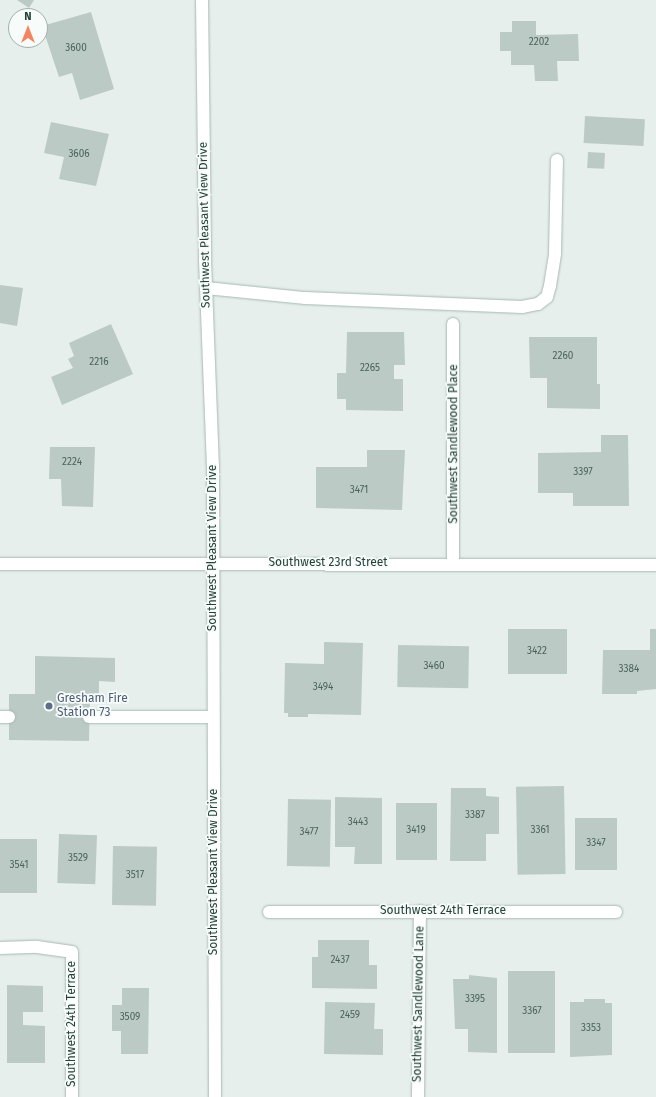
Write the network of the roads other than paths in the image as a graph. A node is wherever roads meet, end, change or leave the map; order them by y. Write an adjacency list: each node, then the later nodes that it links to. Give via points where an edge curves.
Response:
1 (202, 0): 3 (street, Southwest Pleasant View Drive)
2 (557, 160): 3 (street, via 554,260 546,297 538,304 522,307 305,298)
3 (206, 288): 6 (street, Southwest Pleasant View Drive, via 212,422)
4 (453, 324): 7 (street, Southwest Sandlewood Place)
5 (0, 564): 6 (street, Southwest 23rd Street)
6 (213, 564): 7 (street, Southwest 23rd Street); 9 (street, Southwest Pleasant View Drive)
7 (454, 564): 8 (street, Southwest 23rd Street)
8 (656, 565)
9 (213, 717): 10 (street); 16 (street, Southwest Pleasant View Drive)
10 (89, 718)
11 (420, 911): 12 (street, Southwest 24th Terrace); 13 (street, Southwest 24th Terrace); 17 (street, Southwest Sandlewood Lane)
12 (269, 912)
13 (616, 912)
14 (0, 948): 15 (street, Southwest 24th Terrace, via 37,947 72,952)
15 (72, 1097)
16 (215, 1097)
17 (418, 1097)

